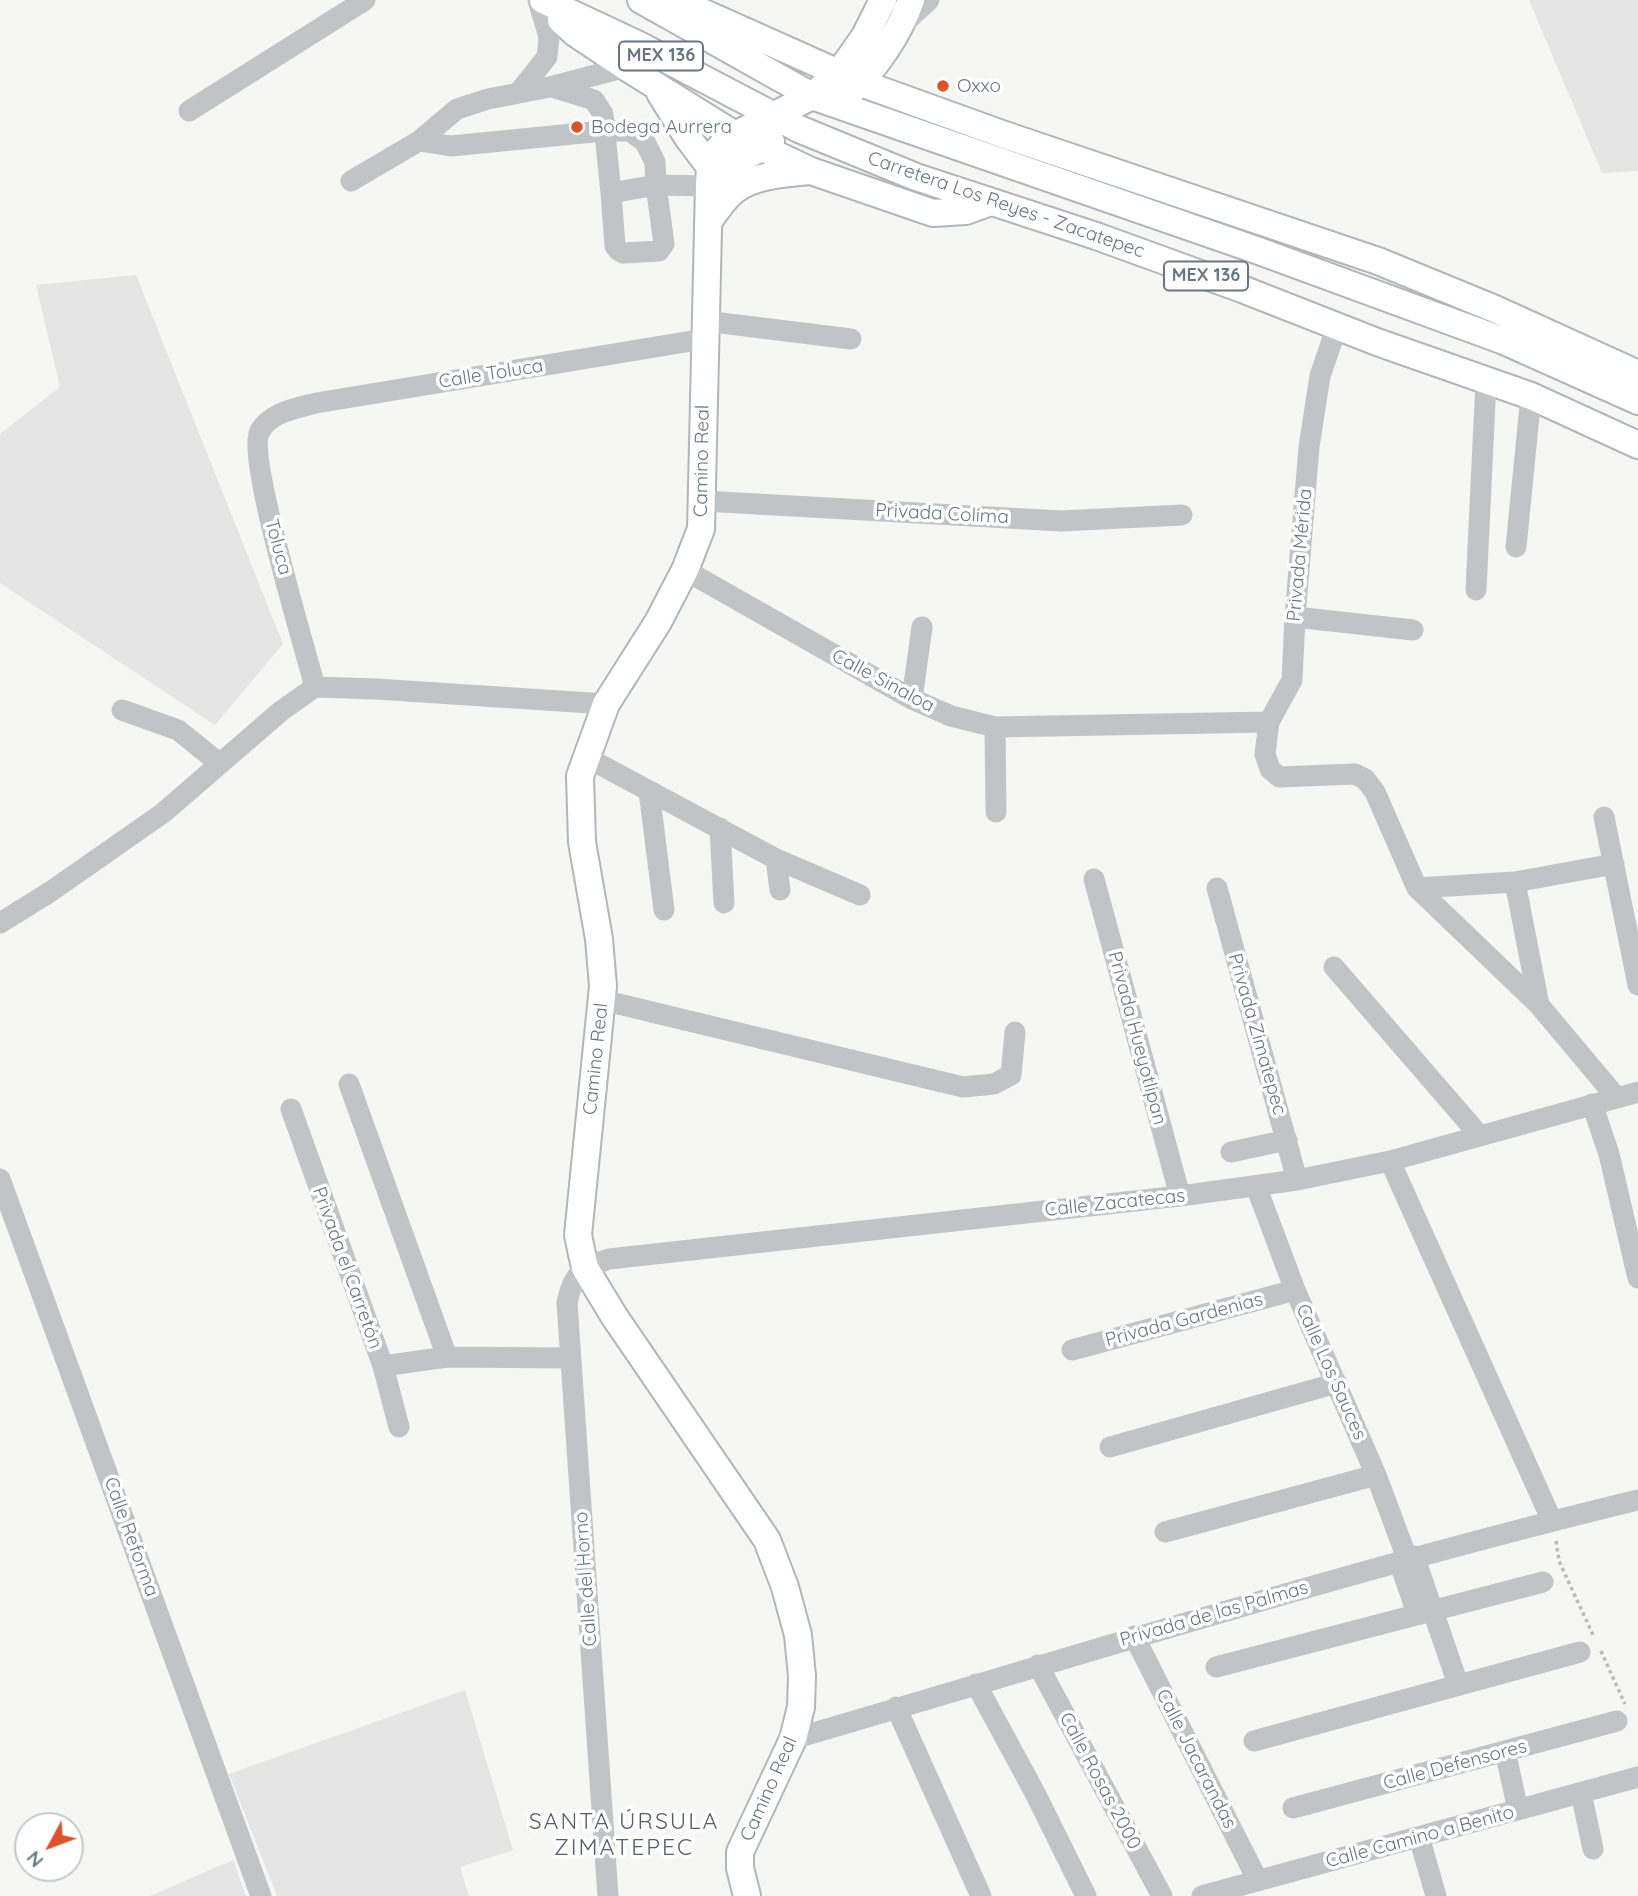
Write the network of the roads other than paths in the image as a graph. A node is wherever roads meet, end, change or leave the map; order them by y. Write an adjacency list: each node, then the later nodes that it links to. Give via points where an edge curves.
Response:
1 (365, 0): 13 (street)
2 (883, 0): 8 (main road)
3 (929, 0): 6 (street)
4 (543, 1): 7 (main road, via 575,33); 11 (street, via 547,57); 14 (main road, Carretera Los Reyes - Zacatepec / MEX 136)
5 (647, 4): 8 (main road, via 684,4); 12 (main road, Carretera Los Reyes - Zacatepec / MEX 136)
6 (907, 12): 8 (main road)
7 (626, 67): 9 (main road); 10 (street)
8 (850, 78): 12 (main road); 30 (main road, via 1378,261)
9 (655, 85): 17 (main road); 21 (main road)
10 (550, 87): 11 (street); 16 (street, via 594,100 603,114)
11 (518, 93): 18 (street, via 457,109)
12 (824, 100): 14 (main road); 15 (main road); 33 (main road, Carretera Los Reyes - Zacatepec / MEX 136, via 1478,331)
13 (189, 111)
14 (772, 115): 15 (main road, Carretera Los Reyes - Zacatepec / MEX 136); 17 (main road)
15 (799, 129): 19 (main road); 25 (main road, Carretera Los Reyes - Zacatepec / MEX 136)
16 (603, 131): 18 (street, via 451,146); 23 (street, via 630,131 645,142 655,162); 24 (street)
17 (734, 135): 19 (main road); 21 (main road, via 717,151)
18 (419, 141): 22 (street)
19 (759, 148): 20 (main road); 21 (main road)
20 (811, 171): 25 (main road, via 933,213 966,211); 26 (main road, via 745,183)
21 (710, 177): 23 (street); 26 (main road, Camino Real)
22 (351, 181)
23 (656, 185): 24 (street); 24 (street, via 664,244 659,251 618,250)
24 (611, 193)
25 (991, 202): 27 (main road, Carretera Los Reyes - Zacatepec / MEX 136, via 1108,240)
26 (708, 222): 28 (main road, Camino Real)
27 (1337, 327): 31 (main road, Carretera Los Reyes - Zacatepec / MEX 136); 41 (street, Privada Mérida, via 1320,376)
28 (705, 330): 29 (street, Calle Toluca); 34 (street, Calle Toluca); 36 (main road, Camino Real)
29 (852, 339)
30 (1638, 374)
31 (1486, 381): 32 (main road, Carretera Los Reyes - Zacatepec / MEX 136); 40 (street)
32 (1531, 396): 35 (main road, Carretera Los Reyes - Zacatepec / MEX 136); 38 (street)
33 (1638, 401)
34 (279, 414): 44 (street, Toluca, via 261,428 256,440 262,490)
35 (1638, 445)
36 (703, 501): 37 (street, Privada Colima, via 1061,521); 39 (main road, Camino Real, via 701,529)
37 (1182, 515)
38 (1516, 547)
39 (685, 570): 45 (street, Calle Sinaloa); 46 (main road, Camino Real)
40 (1476, 590)
41 (1295, 617): 43 (street); 48 (street, Privada Mérida, via 1292,680)
42 (922, 627): 45 (street)
43 (1413, 630)
44 (315, 687): 46 (street); 51 (street)
45 (912, 699): 49 (street, Calle Sinaloa, via 951,716)
46 (606, 704): 50 (main road, Camino Real)
47 (122, 710): 51 (street, via 178,730)
48 (1269, 722): 49 (street, Calle Sinaloa); 61 (street, Privada Mérida, via 1265,754 1270,769 1279,777 1355,774 1365,779)
49 (995, 727): 53 (street)
50 (586, 757): 52 (street); 69 (main road, Camino Real, via 580,776 582,842 599,939)
51 (219, 763): 66 (street, via 163,813)
52 (649, 791): 55 (street); 65 (street)
53 (996, 812)
54 (1604, 817): 57 (street)
55 (720, 828): 56 (street); 64 (street)
56 (776, 859): 62 (street); 63 (street)
57 (1614, 864): 59 (street); 68 (street)
58 (1094, 879): 84 (street, Privada Hueyotlipan)
59 (1515, 882): 61 (street); 70 (street)
60 (1217, 888): 78 (street, Privada Zimatepec)
61 (1417, 888): 70 (street)
62 (780, 890)
63 (860, 895)
64 (724, 903)
65 (664, 910)
66 (0, 923)
67 (1334, 967): 77 (street)
68 (1638, 985)
69 (602, 1000): 71 (street, via 963,1087 995,1084 1011,1075); 86 (main road, Camino Real, via 578,1235)
70 (1539, 1005): 74 (street)
71 (1015, 1032)
72 (349, 1084): 90 (street)
73 (1638, 1092): 74 (street, Calle Zacatecas)
74 (1617, 1098): 75 (street, Calle Zacatecas)
75 (1592, 1104): 77 (street, Calle Zacatecas); 87 (street, via 1609,1154)
76 (290, 1110): 92 (street, Privada el Carretón)
77 (1479, 1136): 80 (street, Calle Zacatecas)
78 (1287, 1140): 79 (street); 82 (street, Privada Zimatepec)
79 (1231, 1152)
80 (1390, 1161): 82 (street, Calle Zacatecas); 98 (street)
81 (0, 1179): 85 (street, Calle Reforma)
82 (1297, 1180): 83 (street, Calle Zacatecas)
83 (1256, 1186): 84 (street, Calle Zacatecas); 88 (street, Calle Los Sauces)
84 (1180, 1196): 86 (street, Calle Zacatecas, via 609,1259)
85 (8, 1226): 121 (street, Calle Reforma)
86 (585, 1268): 91 (street, Calle del Horno, via 572,1281 567,1303); 111 (main road, Camino Real, via 767,1540 798,1635 801,1707)
87 (1638, 1278)
88 (1295, 1290): 89 (street, Privada Gardenias); 93 (street, Calle Los Sauces)
89 (1073, 1350)
90 (447, 1357): 91 (street); 92 (street)
91 (570, 1358): 122 (street, Calle del Horno)
92 (383, 1366): 94 (street, Privada el Carretón)
93 (1337, 1383): 95 (street); 96 (street, Calle Los Sauces)
94 (399, 1427)
95 (1111, 1447)
96 (1376, 1475): 99 (street); 100 (street, Calle Los Sauces)
97 (1638, 1500): 98 (street, Privada de las Palmas)
98 (1552, 1521): 100 (street, Privada de las Palmas)
99 (1165, 1532)
100 (1407, 1558): 102 (street, Calle Los Sauces); 103 (street, Privada de las Palmas)
101 (1543, 1582): 102 (street)
102 (1425, 1611): 106 (street); 107 (street, Calle Los Sauces)
103 (1134, 1636): 105 (street, Privada de las Palmas); 120 (street, Calle Jacarandas)
104 (1580, 1652): 107 (street)
105 (1038, 1665): 108 (street, Privada de las Palmas); 126 (street, Calle Rosas 2000)
106 (1216, 1667)
107 (1458, 1684): 112 (street)
108 (976, 1685): 109 (street, Privada de las Palmas); 125 (street)
109 (897, 1707): 111 (street, Privada de las Palmas); 124 (street)
110 (1622, 1714): 113 (street, Calle Defensores)
111 (793, 1739): 123 (main road, Camino Real, via 740,1852)
112 (1254, 1741)
113 (1498, 1753): 116 (street, Calle Defensores); 117 (street)
114 (1638, 1777): 115 (street, Calle Camino a Benito)
115 (1581, 1793): 117 (street, Calle Camino a Benito); 119 (street)
116 (1293, 1808)
117 (1512, 1812): 118 (street, Calle Camino a Benito)
118 (1419, 1837): 120 (street, Calle Camino a Benito); 128 (street)
119 (1593, 1849)
120 (1258, 1881): 127 (street, Calle Camino a Benito)
121 (261, 1896)
122 (608, 1896)
123 (747, 1896)
124 (981, 1896)
125 (1086, 1896)
126 (1162, 1896)
127 (1202, 1896)
128 (1436, 1896)

